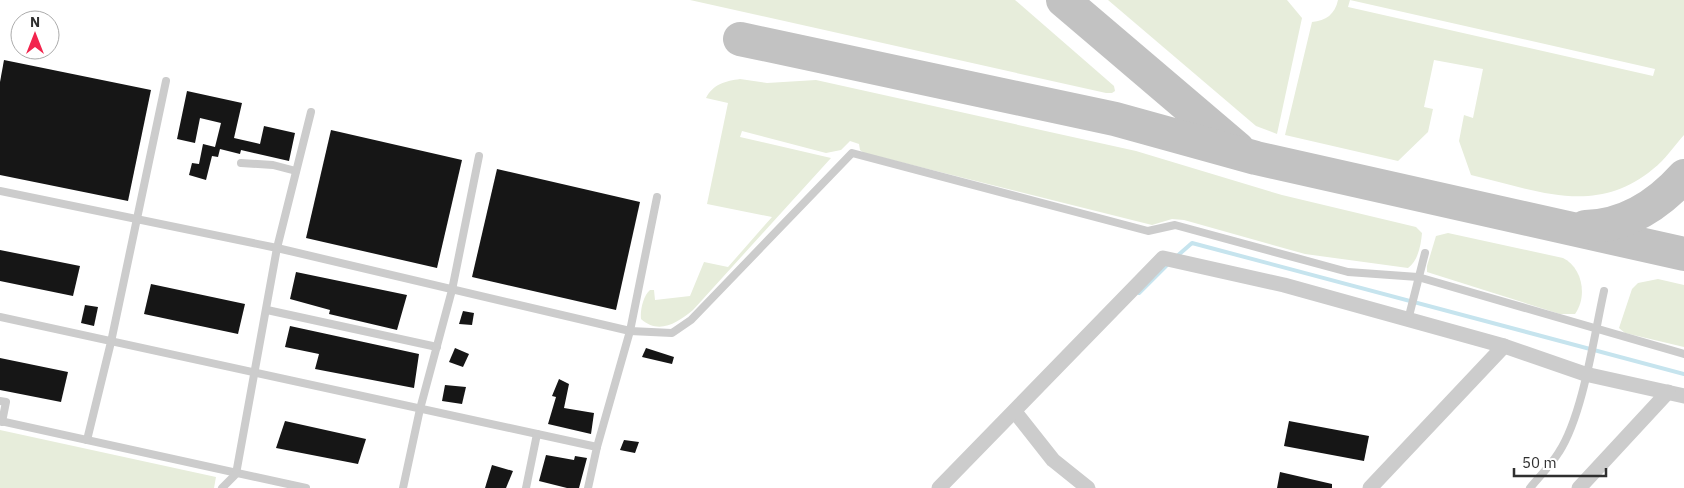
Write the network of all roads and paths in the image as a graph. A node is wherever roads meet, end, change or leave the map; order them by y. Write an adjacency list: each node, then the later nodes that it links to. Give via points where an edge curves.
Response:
1 (166, 81): 8 (lane)
2 (311, 112): 5 (lane)
3 (479, 156): 12 (lane)
4 (241, 163): 5 (lane, via 273,165)
5 (296, 171): 9 (lane)
6 (0, 192): 8 (lane)
7 (657, 198): 18 (lane)
8 (137, 218): 9 (lane); 19 (lane)
9 (277, 248): 12 (lane); 14 (lane)
10 (1425, 253): 11 (lane)
11 (1418, 277): 15 (lane); 17 (lane); 18 (lane, via 1348,272 1175,226 1148,232 852,153 683,327 672,333)
12 (452, 290): 18 (lane); 21 (lane)
13 (1604, 291): 17 (lane)
14 (267, 310): 21 (lane); 23 (lane)
15 (1410, 313): 20 (street); 29 (street, via 1164,258)
16 (0, 317): 19 (lane)
17 (1596, 329): 22 (lane); 24 (lane)
18 (630, 331): 33 (lane)
19 (111, 342): 23 (lane); 32 (lane)
20 (1504, 346): 24 (street); 42 (street)
21 (437, 347): 28 (lane)
22 (1684, 354)
23 (256, 372): 28 (lane); 34 (lane)
24 (1585, 374): 25 (street); 43 (lane, via 1560,451)
25 (1668, 392): 26 (street); 44 (street)
26 (1684, 396)
27 (0, 401): 30 (lane, via 6,402)
28 (420, 409): 31 (lane); 37 (lane)
29 (1014, 412): 40 (street); 41 (street, via 1053,460)
30 (1, 421): 32 (lane)
31 (537, 434): 33 (lane); 38 (lane)
32 (87, 440): 34 (lane)
33 (597, 447): 39 (lane)
34 (236, 474): 35 (lane); 36 (lane)
35 (222, 488)
36 (306, 488)
37 (403, 488)
38 (526, 488)
39 (588, 488)
40 (939, 488)
41 (1088, 488)
42 (1370, 488)
43 (1530, 488)
44 (1579, 488)

